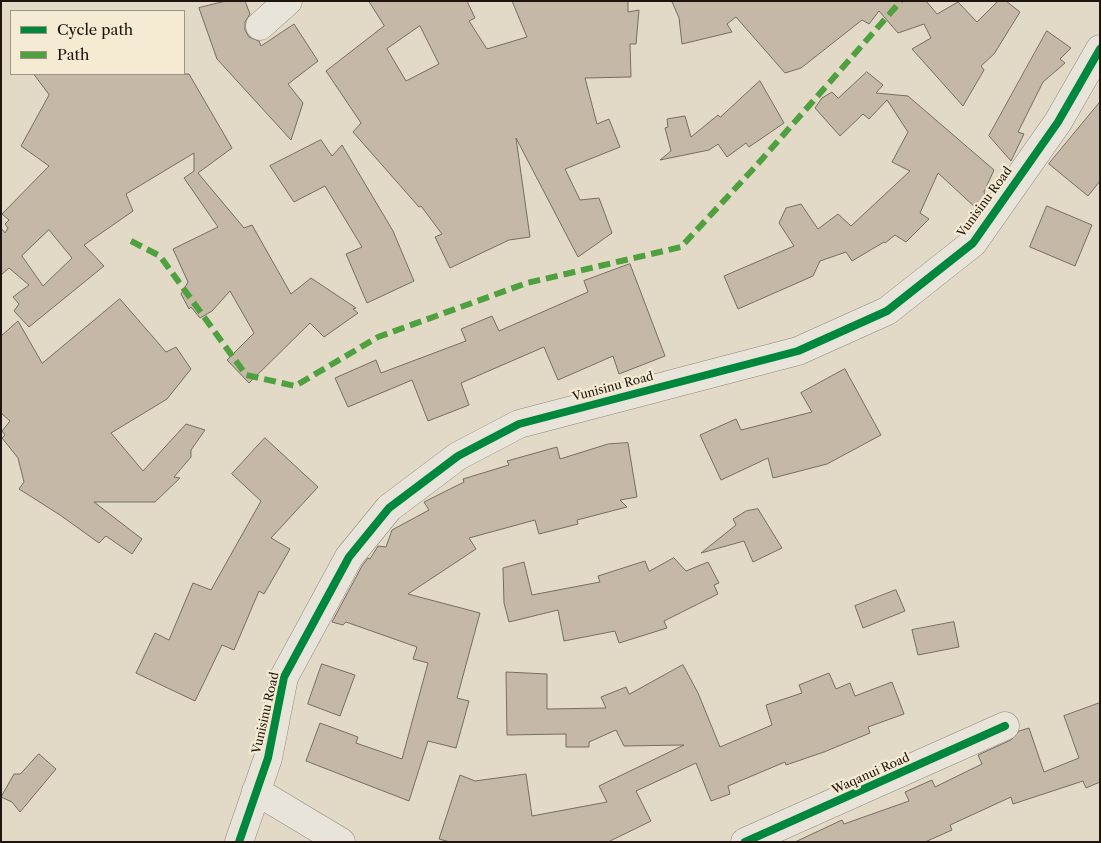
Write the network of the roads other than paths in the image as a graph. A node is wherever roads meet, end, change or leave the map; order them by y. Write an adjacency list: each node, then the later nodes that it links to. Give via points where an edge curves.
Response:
1 (288, 1): 2 (street)
2 (260, 26)
3 (1100, 49): 5 (street, Vunisinu Road, via 1058,122 973,243 888,311 798,351 519,424 458,456 389,508 349,556 284,677 268,758)
4 (1005, 726): 8 (street, Waqanui Road)
5 (256, 791): 6 (street, Vunisinu Road); 7 (street)
6 (239, 842)
7 (341, 842)
8 (745, 842)

